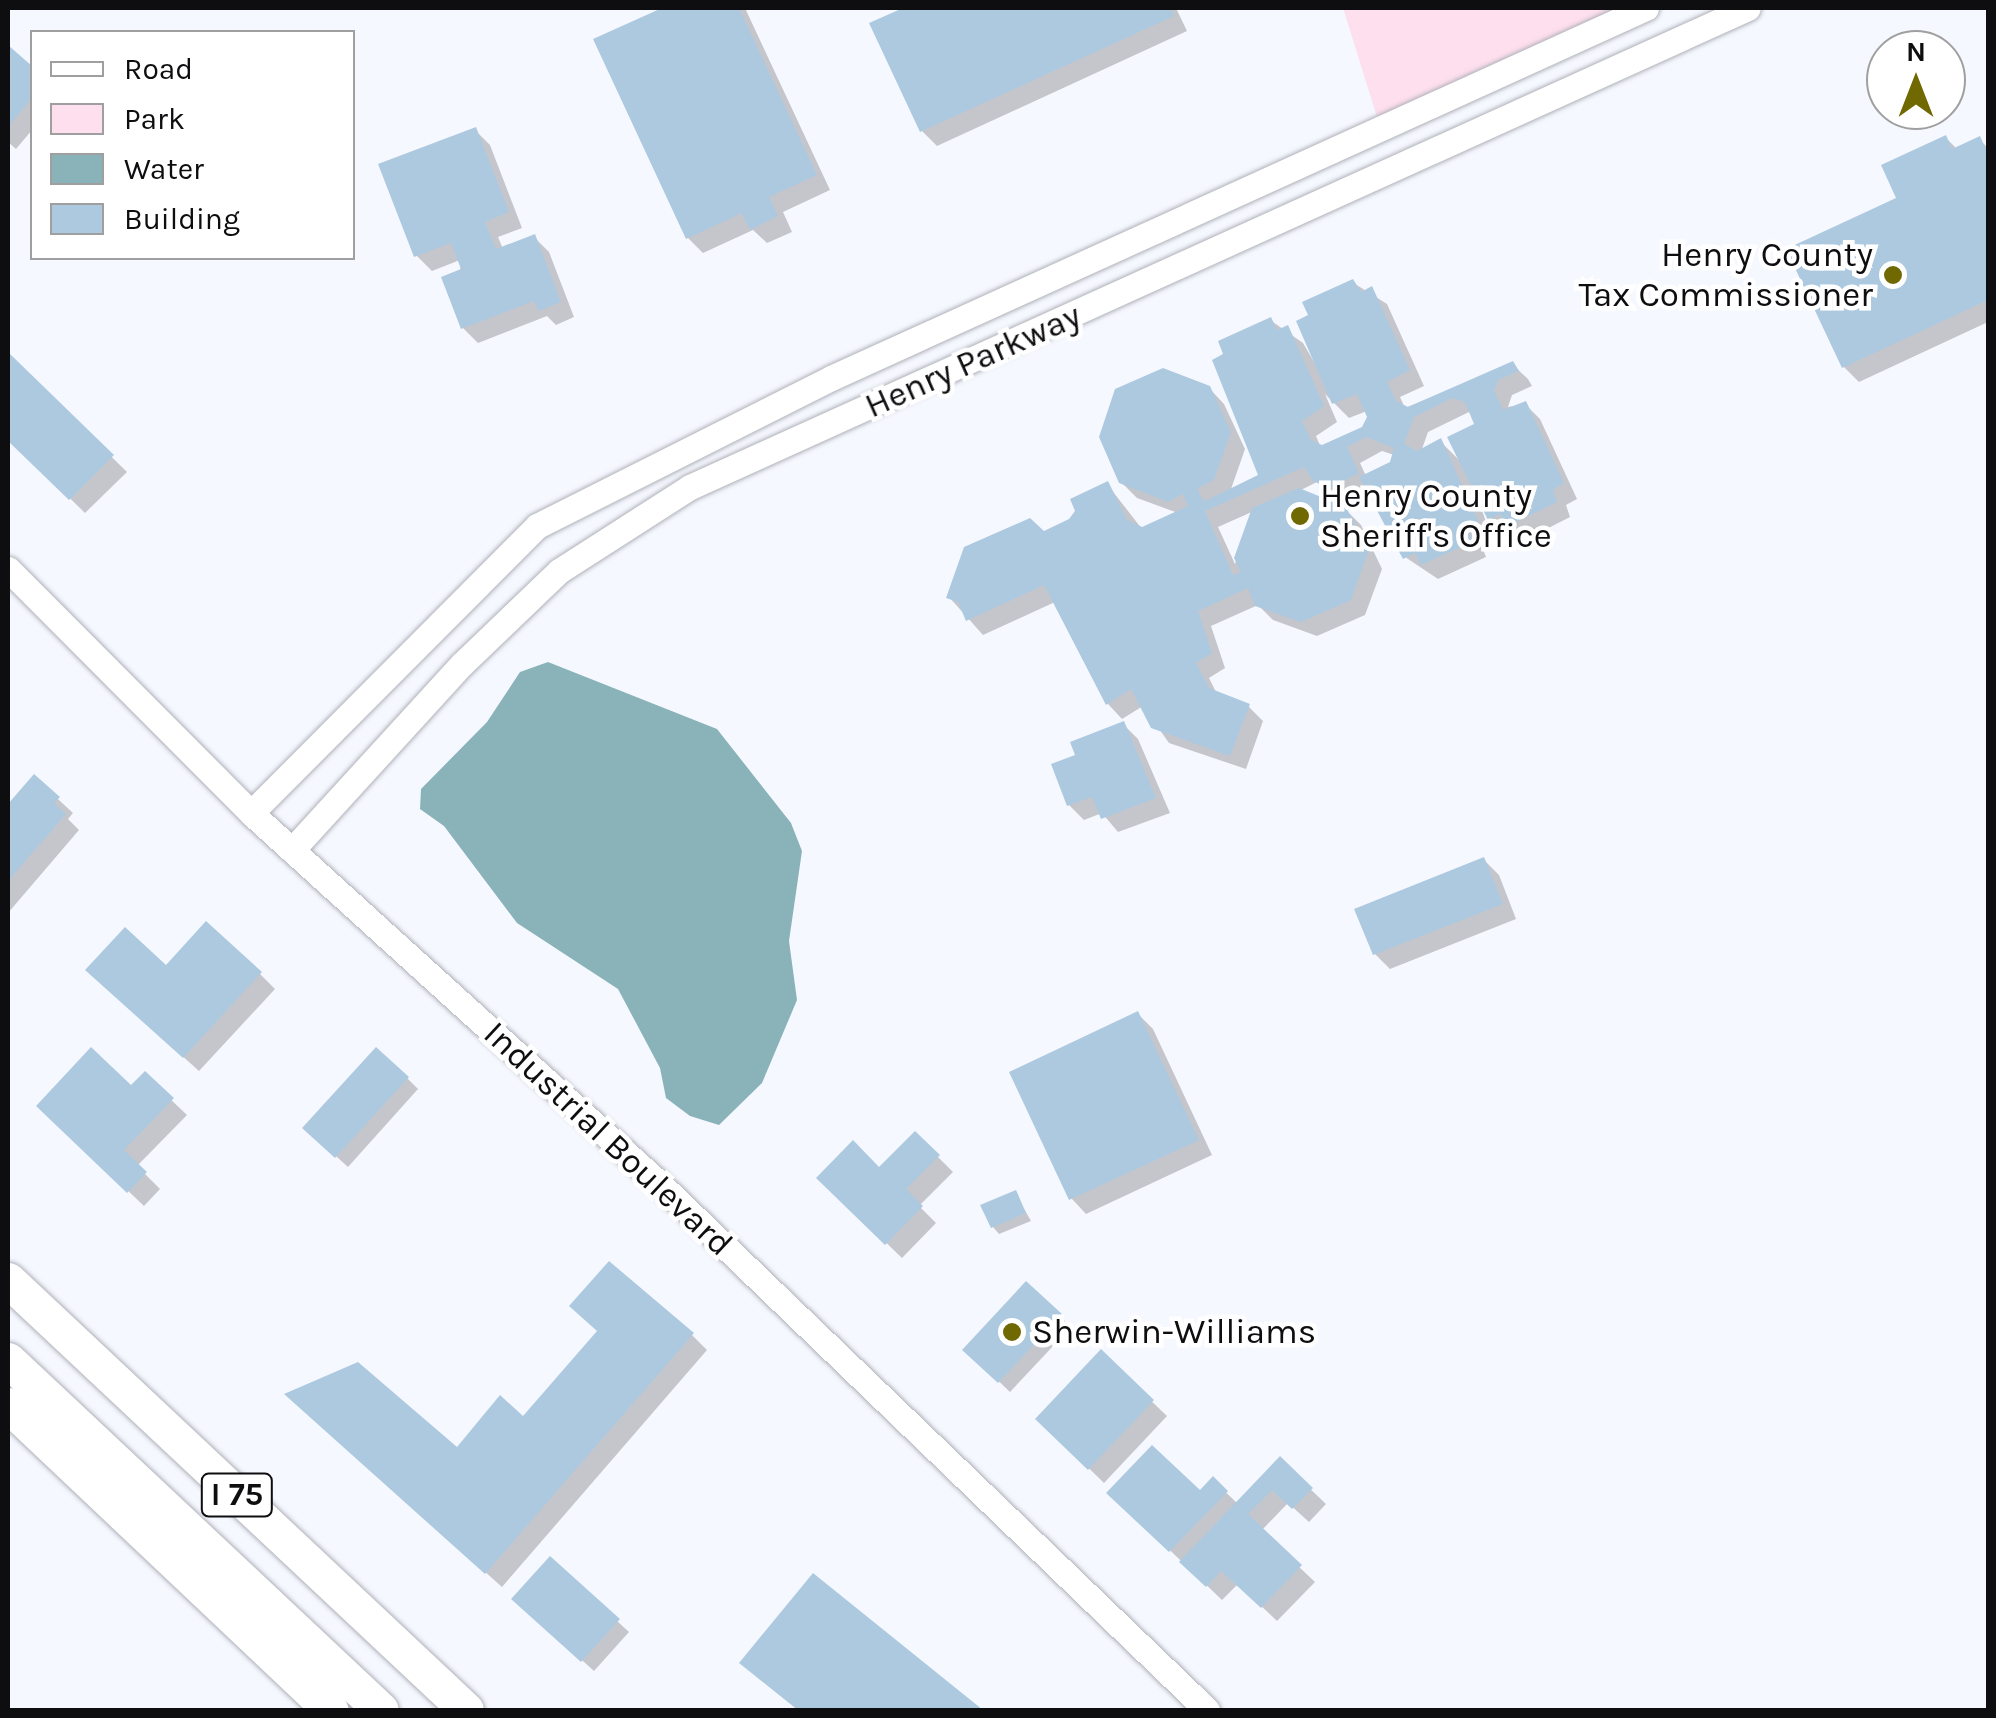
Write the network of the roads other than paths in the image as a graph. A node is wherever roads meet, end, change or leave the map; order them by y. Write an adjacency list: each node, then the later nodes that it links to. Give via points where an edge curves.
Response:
1 (1646, 8): 4 (street, Henry Parkway, via 831,378 537,526)
2 (1748, 8): 5 (street, Henry Parkway, via 690,487 558,570)
3 (8, 570): 4 (street, Industrial Boulevard)
4 (251, 813): 5 (street, Industrial Boulevard)
5 (292, 850): 12 (street, Industrial Boulevard, via 660,1184)
6 (8, 1280): 11 (highway, I 75)
7 (8, 1360): 10 (highway)
8 (8, 1404): 9 (highway, I 75)
9 (331, 1710)
10 (382, 1710)
11 (466, 1710)
12 (1207, 1710)

